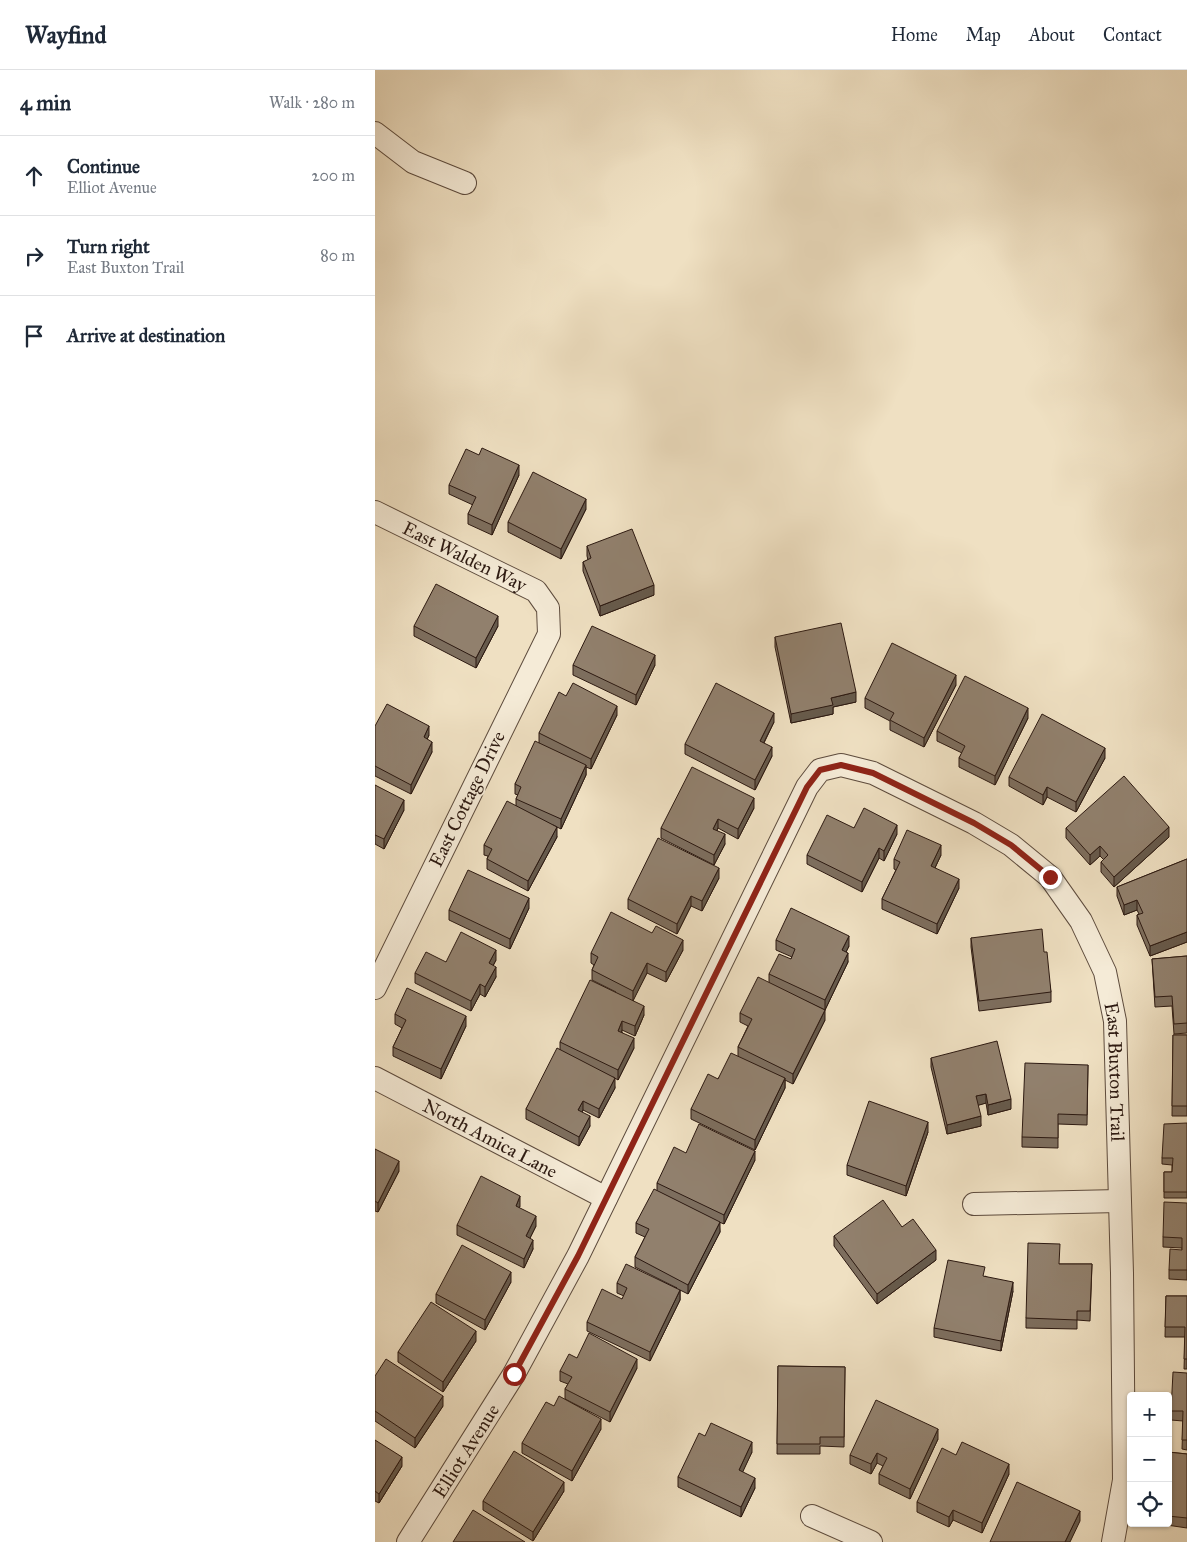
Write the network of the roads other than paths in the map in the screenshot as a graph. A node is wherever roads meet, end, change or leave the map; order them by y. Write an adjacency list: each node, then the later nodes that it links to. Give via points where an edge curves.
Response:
1 (375, 133): 2 (street, via 413,162)
2 (465, 183)
3 (375, 512): 4 (street, East Walden Way, via 536,591)
4 (547, 608): 6 (street, East Cottage Drive, via 549,634)
5 (820, 770): 8 (street, Elliot Avenue, via 807,787); 9 (street, East Buxton Trail, via 841,765 873,773 974,823 1011,845 1050,877 1081,921 1105,972 1115,1021)
6 (375, 988)
7 (375, 1078): 8 (street, North Amica Lane)
8 (606, 1198): 12 (street, Elliot Avenue, via 514,1374)
9 (1119, 1201): 10 (street); 14 (street, East Buxton Trail, via 1125,1480)
10 (974, 1204)
11 (812, 1516): 13 (street)
12 (408, 1542)
13 (871, 1542)
14 (1113, 1542)

